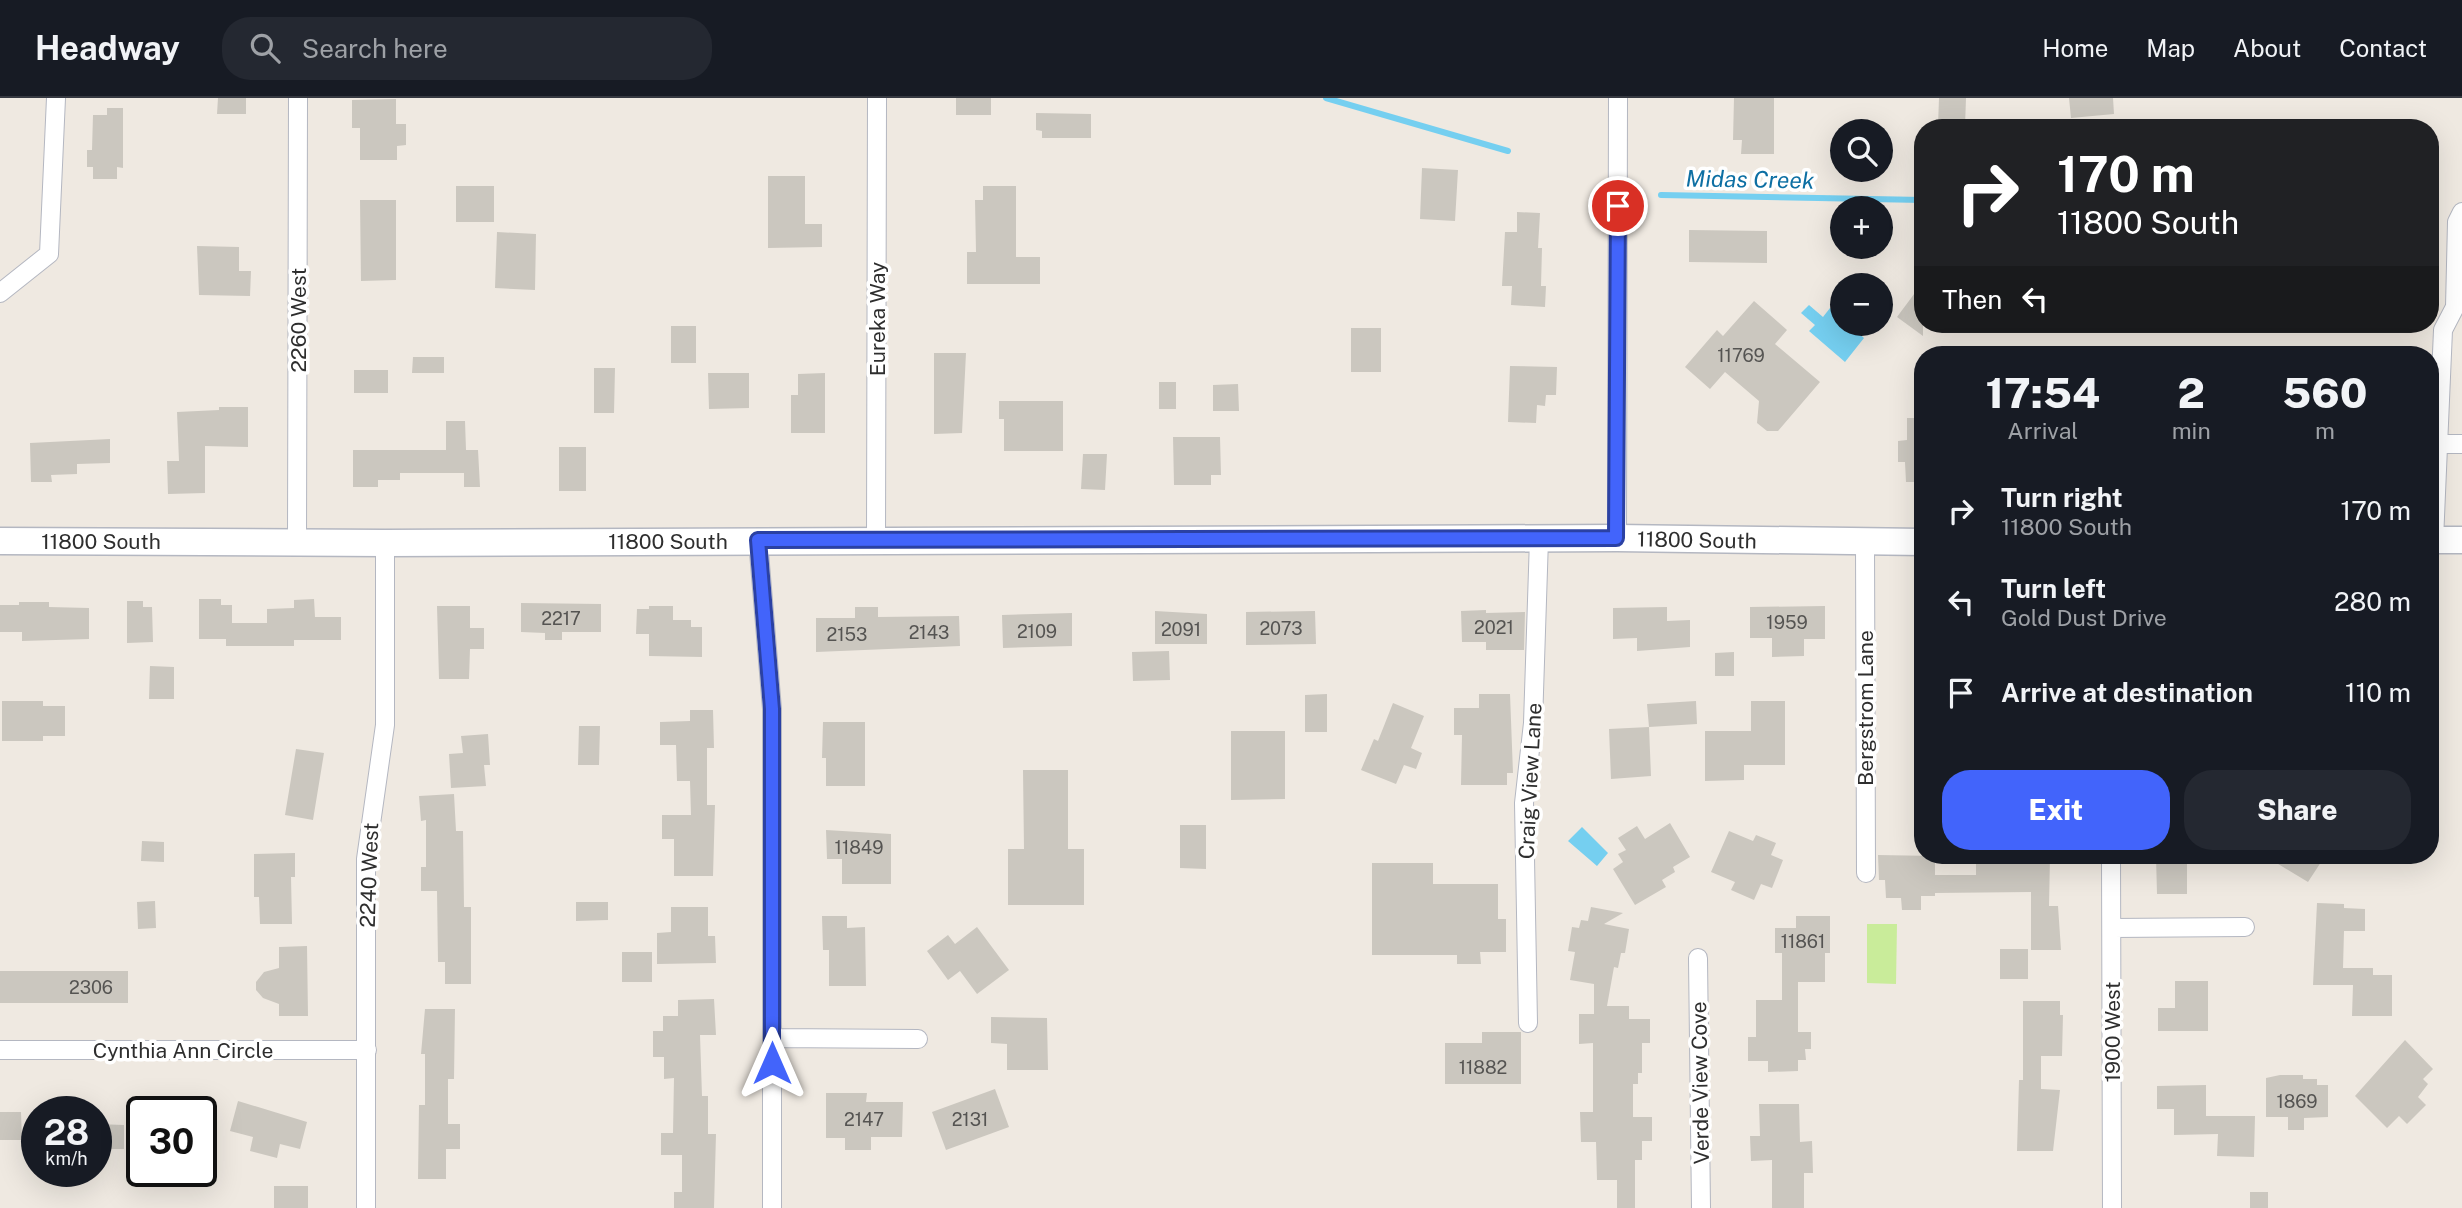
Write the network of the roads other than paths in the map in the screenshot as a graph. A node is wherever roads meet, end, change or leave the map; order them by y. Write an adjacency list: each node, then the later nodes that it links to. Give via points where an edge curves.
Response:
1 (56, 98): 6 (street, via 49,254)
2 (298, 98): 18 (street, 2260 West)
3 (877, 98): 17 (street, Eureka Way)
4 (1618, 98): 11 (street)
5 (2462, 212): 7 (street, via 2457,222)
6 (0, 293)
7 (2458, 314): 8 (street, via 2443,330)
8 (2439, 406)
9 (2439, 444): 10 (street)
10 (2462, 444)
11 (1616, 538): 12 (main road, 11800 South); 19 (main road, 11800 South)
12 (1539, 539): 17 (main road, 11800 South); 27 (street, Craig View Lane, via 1534,723 1524,803)
13 (758, 540): 17 (main road, 11800 South); 21 (main road, 11800 South); 28 (street, via 772,709)
14 (2439, 540): 15 (main road)
15 (2462, 540)
16 (0, 541): 18 (main road, 11800 South)
17 (876, 541)
18 (297, 542): 21 (main road, 11800 South)
19 (1865, 542): 20 (main road, 11800 South); 23 (street, Bergstrom Lane)
20 (1914, 542)
21 (385, 543): 31 (street, 2240 West, via 385,725 366,859)
22 (2111, 864): 25 (street, 1900 West)
23 (1866, 873)
24 (2245, 927): 25 (street)
25 (2112, 928): 35 (street, 1900 West)
26 (1698, 958): 34 (street, Verde View Cove)
27 (1528, 1023)
28 (772, 1038): 29 (street); 33 (street)
29 (918, 1039)
30 (0, 1050): 31 (street, Cynthia Ann Circle)
31 (367, 1050): 32 (street, 2240 West)
32 (366, 1208)
33 (772, 1208)
34 (1701, 1208)
35 (2112, 1208)

